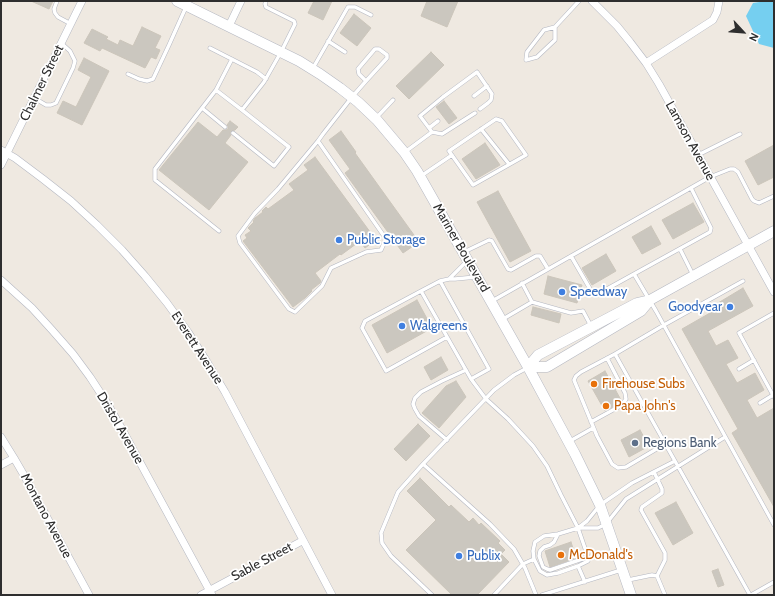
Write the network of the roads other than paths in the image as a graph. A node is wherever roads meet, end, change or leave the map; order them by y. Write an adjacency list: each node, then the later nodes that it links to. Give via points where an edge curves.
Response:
1 (57, 1): 10 (lane, via 55,13)
2 (82, 1): 10 (street, Chalmer Street)
3 (241, 1): 11 (street)
4 (266, 1): 16 (lane, via 266,7 294,20 295,24)
5 (579, 1): 12 (lane)
6 (592, 1): 19 (street, Lamson Avenue, via 617,26)
7 (719, 1): 19 (street, via 713,20)
8 (181, 3): 11 (main road, Mariner Boulevard); 21 (lane, via 169,45 153,79 148,81)
9 (371, 15): 13 (lane, via 355,7 348,7)
10 (71, 24): 14 (street, Chalmer Street)
11 (228, 26): 16 (main road, Mariner Boulevard)
12 (555, 27): 12 (lane, via 544,30 527,52 526,60 537,57 555,40)
13 (328, 41): 17 (lane); 20 (lane)
14 (61, 43): 28 (street, Chalmer Street); 28 (lane, via 70,51 75,61 56,103 46,105)
15 (210, 48): 18 (lane)
16 (281, 52): 20 (main road, Mariner Boulevard); 22 (lane)
17 (345, 52)
18 (232, 59): 22 (lane); 25 (lane)
19 (646, 63): 45 (street, Lamson Avenue)
20 (312, 69): 27 (main road, Mariner Boulevard)
21 (128, 74)
22 (266, 79): 32 (lane)
23 (366, 81): 23 (lane, via 387,58 379,49 375,49 358,69); 27 (lane)
24 (487, 86): 26 (lane); 31 (lane, via 492,94 492,100); 37 (lane, via 477,72 420,116)
25 (216, 90): 30 (lane); 32 (lane)
26 (474, 96)
27 (352, 97): 34 (main road, Mariner Boulevard); 42 (lane)
28 (34, 98): 43 (street, Chalmer Street)
29 (393, 100): 34 (lane)
30 (202, 108): 36 (lane); 53 (lane, via 155,169 155,180)
31 (480, 109)
32 (242, 110): 40 (lane, via 289,147 274,166)
33 (475, 113): 39 (lane, via 442,134)
34 (375, 118): 44 (main road, Mariner Boulevard)
35 (438, 121): 37 (lane)
36 (226, 127)
37 (429, 128): 39 (lane)
38 (481, 129): 46 (lane, via 449,151); 47 (lane); 47 (lane, via 496,118 502,121 526,155)
39 (432, 132): 44 (lane)
40 (233, 133)
41 (740, 134): 45 (lane)
42 (318, 141): 42 (lane, via 238,236 244,249 289,309 295,312 322,286 331,268 366,252 381,250 386,239)
43 (4, 152): 48 (street, Chalmer Street); 107 (street, Everett Avenue, via 43,179 97,225 122,250 167,304 188,332 225,392)
44 (404, 152): 49 (main road, Mariner Boulevard)
45 (698, 154): 50 (street, Lamson Avenue)
46 (452, 155): 47 (lane, via 473,185); 49 (lane)
47 (508, 164)
48 (1, 165)
49 (420, 177): 57 (main road, Mariner Boulevard)
50 (710, 177): 51 (lane); 52 (lane, via 734,169 754,201 759,203); 55 (street, Lamson Avenue)
51 (691, 188): 56 (lane, via 711,228 710,232); 58 (lane)
52 (774, 196)
53 (219, 231)
54 (774, 231): 55 (main road)
55 (748, 245): 61 (main road); 69 (street, Lamson Avenue)
56 (680, 249): 60 (lane); 61 (lane)
57 (466, 256): 59 (lane, via 488,240 492,241 508,269 511,270 536,256 540,256); 62 (main road, Mariner Boulevard); 63 (lane)
58 (571, 256): 59 (lane); 60 (lane, via 596,295)
59 (548, 269): 67 (lane)
60 (634, 274): 70 (lane)
61 (693, 276): 70 (main road)
62 (477, 277): 63 (lane); 71 (main road, Mariner Boulevard)
63 (449, 279): 65 (lane)
64 (1, 280): 117 (street, Dristol Avenue, via 32,308 90,377 123,431)
65 (440, 281): 68 (lane); 84 (lane, via 489,368)
66 (743, 281): 75 (lane)
67 (522, 283): 71 (lane); 72 (lane)
68 (421, 291): 77 (lane); 77 (lane, via 365,321 362,328 386,371)
69 (774, 292)
70 (650, 300): 75 (lane); 76 (main road, via 637,303); 81 (main road, via 641,311 547,367)
71 (491, 301): 74 (main road, Mariner Boulevard)
72 (532, 302): 74 (lane); 76 (lane, via 571,313 583,311)
73 (774, 313): 80 (lane, via 740,334)
74 (502, 320): 81 (main road, Mariner Boulevard)
75 (664, 325): 78 (lane); 90 (lane)
76 (592, 327): 81 (main road, via 538,355)
77 (447, 337): 83 (lane)
78 (615, 354): 79 (lane); 94 (lane)
79 (607, 358): 88 (lane, via 581,372 574,380); 88 (lane, via 626,399 622,405)
80 (754, 360): 82 (lane); 85 (lane)
81 (528, 367): 86 (lane, via 494,390); 93 (main road, Mariner Boulevard)
82 (739, 369)
83 (466, 370): 84 (lane); 92 (lane, via 422,392 413,404 419,416)
84 (471, 379): 86 (lane)
85 (774, 396): 87 (lane)
86 (486, 399): 92 (lane); 105 (lane, via 533,446 547,466)
87 (760, 403)
88 (591, 422): 89 (lane)
89 (593, 428): 93 (lane); 94 (lane, via 612,464 618,468 626,467)
90 (725, 437): 99 (lane); 104 (lane)
91 (1, 438): 95 (street, Montano Avenue)
92 (446, 440): 97 (lane)
93 (569, 442): 102 (main road, Mariner Boulevard)
94 (665, 444): 96 (lane)
95 (14, 458): 98 (street); 118 (street, Montano Avenue)
96 (674, 461): 99 (lane); 100 (lane)
97 (423, 464): 110 (lane, via 490,524 514,549); 121 (lane, via 398,492 381,533 382,543 391,556)
98 (1, 465)
99 (678, 467): 101 (lane); 127 (lane)
100 (654, 472): 101 (lane); 102 (lane, via 632,483)
101 (658, 479): 103 (lane, via 626,499); 113 (lane, via 662,493 641,510 665,554 665,560)
102 (600, 506): 103 (main road, Mariner Boulevard); 105 (lane)
103 (606, 524): 105 (lane, via 598,528); 112 (main road, Mariner Boulevard)
104 (774, 525)
105 (578, 528): 106 (lane); 108 (lane)
106 (558, 534): 108 (lane, via 554,542 540,552 543,567 550,570); 109 (lane, via 544,536 535,542)
107 (302, 541): 117 (street, Sable Street); 120 (street, Everett Avenue)
108 (588, 557): 111 (lane, via 588,561)
109 (534, 560): 110 (lane); 111 (lane, via 540,571 546,575)
110 (523, 564): 122 (lane); 123 (lane)
111 (578, 566): 115 (lane)
112 (622, 570): 114 (main road, Mariner Boulevard); 115 (lane)
113 (657, 576): 114 (lane); 126 (lane)
114 (626, 580): 125 (main road, Mariner Boulevard)
115 (585, 582): 124 (lane)
116 (774, 582): 127 (lane)
117 (211, 593): 119 (street, Sable Street)
118 (89, 595)
119 (201, 595)
120 (332, 595)
121 (432, 595)
122 (494, 595)
123 (536, 595)
124 (542, 595)
125 (631, 595)
126 (665, 595)
127 (751, 595)

